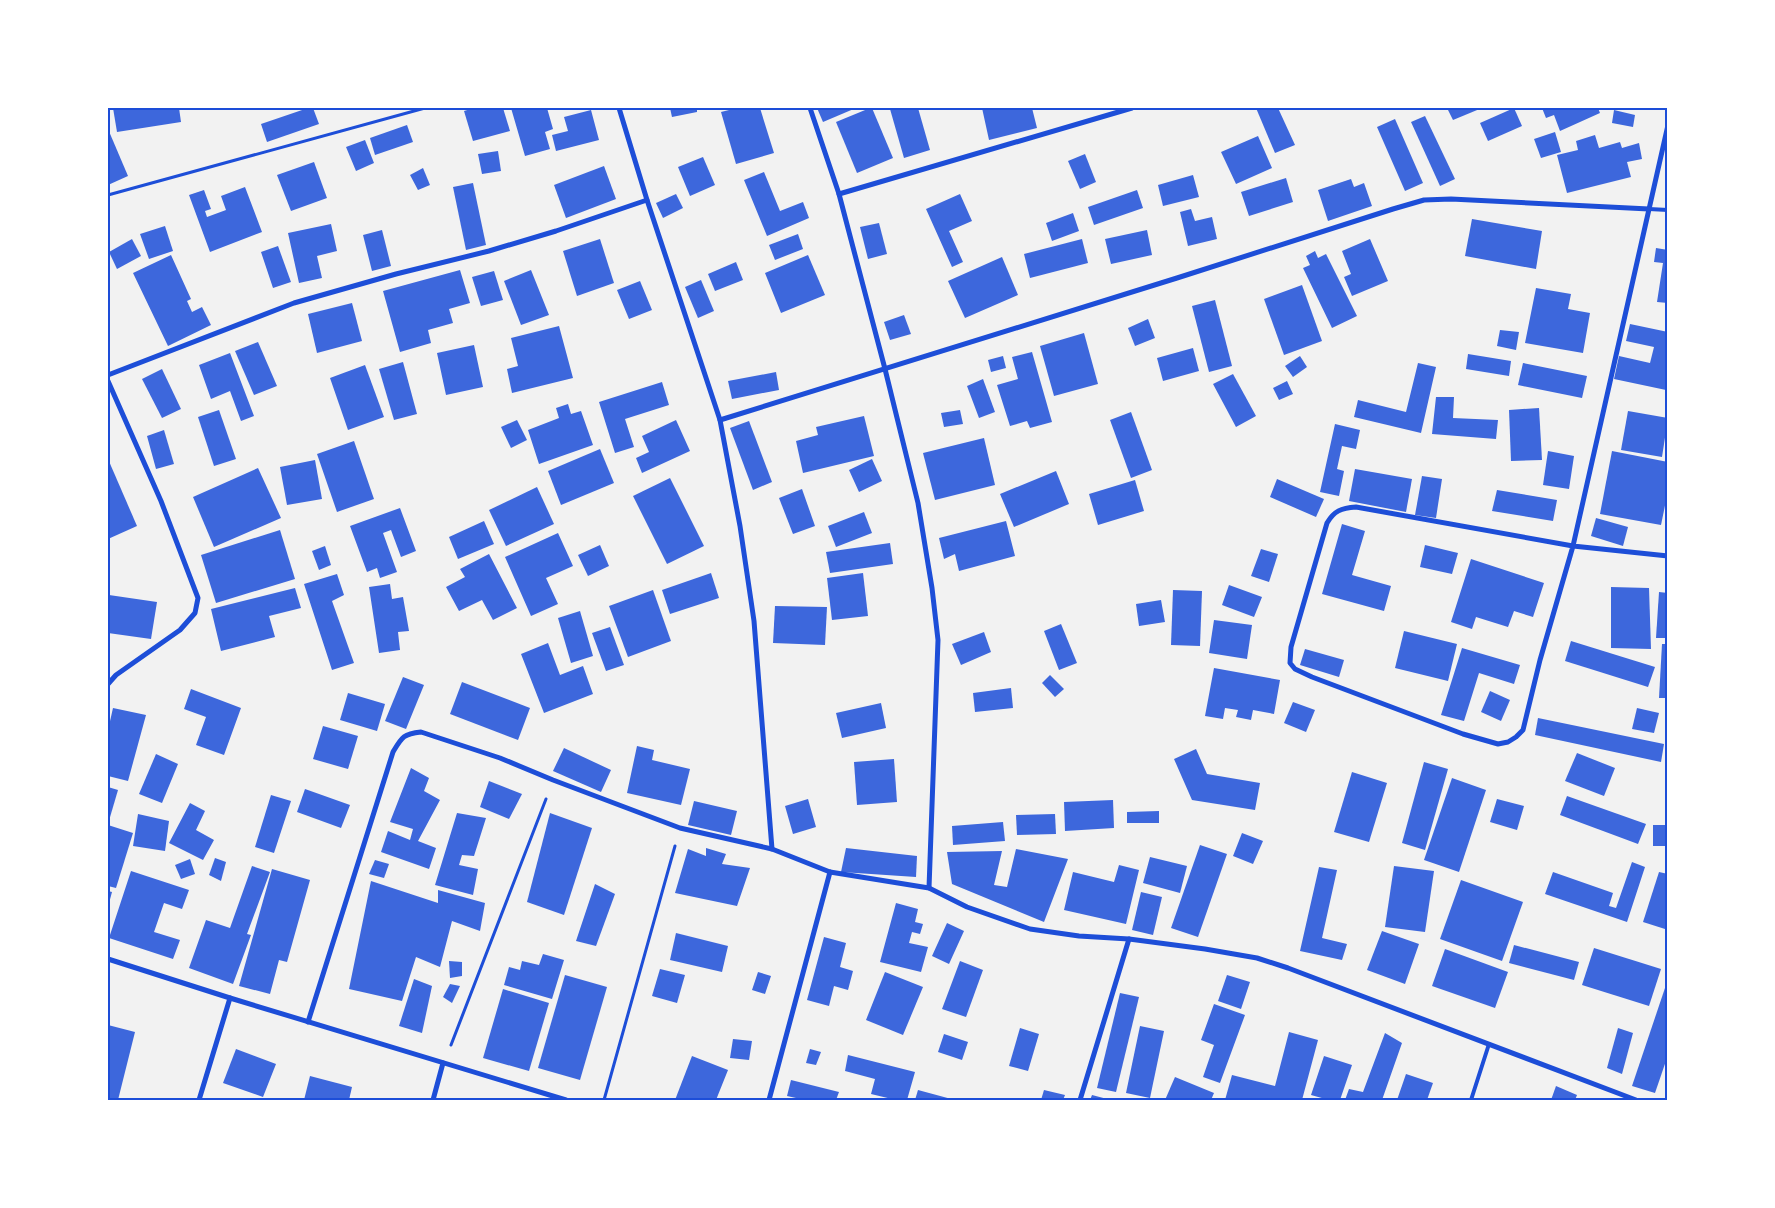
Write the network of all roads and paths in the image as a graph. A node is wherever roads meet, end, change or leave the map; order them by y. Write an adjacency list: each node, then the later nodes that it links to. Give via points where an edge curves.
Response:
1 (425, 108): 7 (path)
2 (619, 108): 8 (street)
3 (810, 108): 6 (street)
4 (1132, 108): 6 (street)
5 (1668, 126): 9 (street)
6 (838, 194): 11 (street)
7 (108, 195)
8 (647, 200): 12 (street, via 499,248 294,303); 14 (street)
9 (1649, 209): 10 (lane); 11 (street, via 1424,200); 15 (street)
10 (1668, 210)
11 (885, 369): 14 (street); 22 (street, via 918,503 938,640)
12 (108, 375)
13 (108, 381): 17 (street, via 161,501 198,598 196,614 180,630)
14 (720, 420): 20 (street, via 754,621)
15 (1573, 546): 15 (street, via 1356,507 1337,510 1327,523 1291,647 1290,663 1312,677 1463,734 1498,744 1508,742 1523,730); 16 (street)
16 (1668, 556)
17 (108, 684)
18 (553, 780): 19 (street); 26 (street, via 500,758 421,732 402,738 394,752); 28 (path)
19 (680, 828): 20 (street); 32 (path)
20 (772, 849): 21 (street)
21 (830, 872): 22 (street); 33 (street)
22 (929, 888): 23 (street, via 967,907 1030,929)
23 (1129, 939): 27 (street, via 1257,958); 34 (street)
24 (108, 960): 25 (street)
25 (230, 998): 26 (street); 29 (street)
26 (308, 1022): 28 (street)
27 (1489, 1044): 35 (lane); 36 (street)
28 (444, 1063): 30 (street); 31 (street)
29 (199, 1100)
30 (432, 1100)
31 (566, 1100)
32 (604, 1100)
33 (769, 1100)
34 (1080, 1100)
35 (1471, 1100)
36 (1636, 1100)

